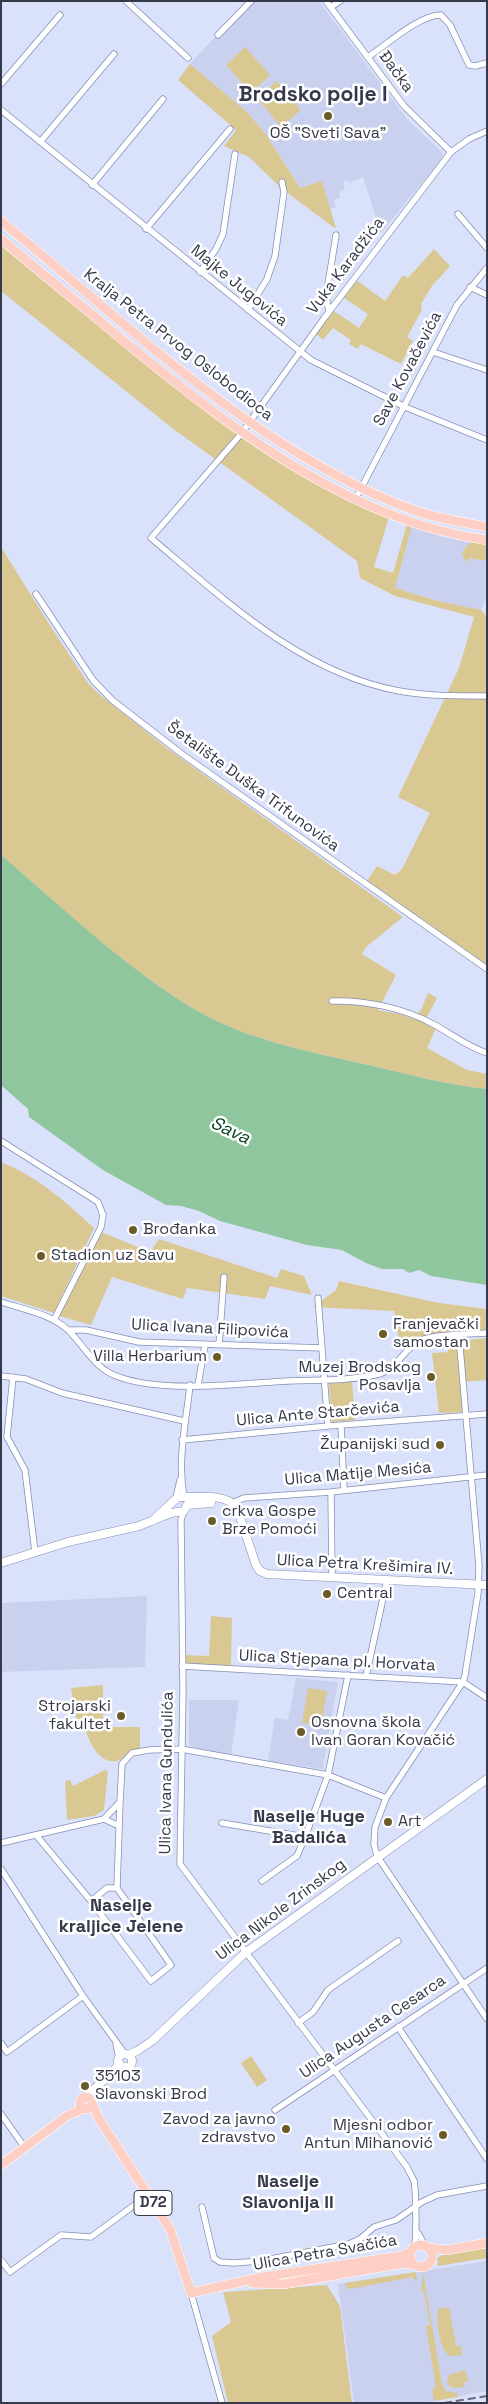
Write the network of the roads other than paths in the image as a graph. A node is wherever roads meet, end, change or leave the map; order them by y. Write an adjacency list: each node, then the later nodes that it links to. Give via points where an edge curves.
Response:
1 (126, 1): 10 (street)
2 (251, 1): 7 (street)
3 (326, 1): 5 (street, Đačka)
4 (340, 1): 5 (street)
5 (331, 7): 9 (street, Đačka)
6 (60, 15): 12 (street)
7 (218, 35)
8 (114, 54): 17 (street)
9 (368, 57): 11 (street, via 416,25 434,15 441,15 450,25 469,65); 18 (street, Đačka, via 404,106)
10 (188, 58)
11 (487, 63)
12 (1, 84)
13 (163, 99): 21 (street)
14 (1, 110): 17 (street, Majke Jugovića)
15 (230, 129): 24 (street)
16 (487, 131): 18 (street, Vuka Karadžića)
17 (40, 142): 21 (street, Majke Jugovića)
18 (450, 152): 35 (street, Vuka Karadžića)
19 (235, 154): 29 (street, via 223,234)
20 (282, 182): 34 (street, via 284,192 275,256 267,279)
21 (92, 185): 24 (street, Majke Jugovića)
22 (458, 214): 27 (street)
23 (1, 222): 32 (main road, Kralja Petra Prvog Oslobodioca)
24 (146, 229): 29 (street, Majke Jugovića)
25 (336, 235): 35 (street, via 326,297)
26 (1, 239): 33 (main road, Kralja Petra Prvog Oslobodioca)
27 (487, 248)
28 (487, 268): 30 (street, Save Kovačevića)
29 (200, 272): 34 (street, Majke Jugovića)
30 (470, 287): 31 (street); 37 (street, Save Kovačevića)
31 (487, 295)
32 (91, 296): 33 (main road); 40 (main road, Kralja Petra Prvog Oslobodioca)
33 (82, 306): 41 (main road, Kralja Petra Prvog Oslobodioca)
34 (248, 310): 36 (street, Majke Jugovića)
35 (329, 311): 36 (street, Vuka Karadžića)
36 (299, 352): 39 (street, Majke Jugovića, via 326,369); 40 (street, Vuka Karadžića)
37 (433, 352): 38 (street); 39 (street, Save Kovačevića)
38 (487, 370)
39 (405, 407): 42 (street, Majke Jugovića); 43 (street, Save Kovačevića)
40 (249, 423): 41 (street, Vuka Karadžića); 43 (main road, Kralja Petra Prvog Oslobodioca)
41 (242, 434): 44 (main road, Kralja Petra Prvog Oslobodioca); 48 (street, Vuka Karadžića, via 151,538 231,605 310,659 399,691)
42 (487, 440)
43 (361, 487): 44 (street, Save Kovačevića); 45 (main road, Kralja Petra Prvog Oslobodioca, via 417,511)
44 (356, 498): 46 (main road, Kralja Petra Prvog Oslobodioca, via 438,530)
45 (487, 527)
46 (487, 540)
47 (36, 594): 49 (street, Šetalište Duška Trifunovića, via 93,680 112,700 182,754)
48 (487, 696)
49 (487, 969)
50 (332, 1001): 51 (street, via 344,1000 415,1015)
51 (487, 1053)
52 (1, 1141): 56 (street, via 98,1202 102,1211 101,1227)
53 (224, 1277): 61 (street)
54 (318, 1298): 62 (street)
55 (1, 1302): 56 (street)
56 (54, 1320): 57 (street)
57 (68, 1330): 60 (street, Ulica Ivana Filipovića, via 86,1330 139,1342); 66 (street, via 90,1358 116,1377 134,1382)
58 (487, 1333): 59 (street)
59 (459, 1336): 65 (street, via 419,1341 379,1374); 69 (street)
60 (205, 1345): 61 (street, Ulica Ivana Filipovića); 67 (street)
61 (219, 1345): 62 (street, Ulica Ivana Filipovića)
62 (322, 1348): 65 (street)
63 (1, 1376): 64 (street)
64 (13, 1377): 70 (street, via 62,1393); 83 (street, via 7,1437 25,1470)
65 (325, 1380): 67 (street); 72 (street)
66 (190, 1385): 67 (street); 70 (street)
67 (198, 1386)
68 (487, 1414): 69 (street, Ulica Ante Starčevića)
69 (466, 1416): 71 (street, Ulica Ante Starčevića); 76 (street)
70 (184, 1421): 73 (street)
71 (341, 1425): 72 (street, Ulica Ante Starčevića); 77 (street)
72 (328, 1426): 73 (street, Ulica Ante Starčevića)
73 (182, 1440): 74 (street)
74 (181, 1475): 79 (street); 81 (street, Ulica Ivana Gundulića)
75 (487, 1475): 76 (street, Ulica Matije Mesića)
76 (472, 1476): 77 (street, Ulica Matije Mesića); 87 (street)
77 (344, 1490): 78 (street, Ulica Matije Mesića)
78 (331, 1492): 80 (street, Ulica Matije Mesića, via 244,1498); 85 (street)
79 (174, 1500): 81 (main road, Ulica Matije Mesića); 81 (main road, via 172,1507); 82 (main road)
80 (231, 1502): 81 (main road, Ulica Matije Mesića, via 218,1498); 85 (main road, Ulica Petra Krešimira IV., via 239,1512 260,1571)
81 (183, 1506): 82 (main road); 88 (street, Ulica Ivana Gundulića)
82 (152, 1521): 83 (main road)
83 (35, 1552): 84 (main road)
84 (1, 1563)
85 (332, 1578): 86 (main road, Ulica Petra Krešimira IV.)
86 (387, 1580): 87 (main road, Ulica Petra Krešimira IV.); 90 (street)
87 (483, 1585): 91 (street)
88 (182, 1666): 89 (street, Ulica Stjepana pl. Horvata); 93 (street, Ulica Ivana Gundulića)
89 (348, 1675): 90 (street, Ulica Stjepana pl. Horvata); 94 (street)
90 (366, 1676): 91 (street, Ulica Stjepana pl. Horvata)
91 (463, 1682): 92 (street); 96 (street)
92 (487, 1698)
93 (181, 1749): 94 (street); 97 (street, via 132,1753 122,1764); 110 (street, Ulica Ivana Gundulića, via 180,1864)
94 (328, 1775): 96 (street); 102 (street)
95 (487, 1779): 104 (main road, Ulica Nikole Zrinskog)
96 (386, 1798): 104 (street, via 375,1827)
97 (120, 1802): 98 (street); 100 (street)
98 (104, 1820): 100 (street); 101 (street)
99 (222, 1823): 102 (street)
100 (119, 1826): 107 (street)
101 (36, 1835): 103 (street); 108 (street)
102 (305, 1838): 106 (street, via 297,1856)
103 (1, 1843)
104 (377, 1856): 110 (main road, Ulica Nikole Zrinskog); 112 (street)
105 (1, 1869): 113 (street)
106 (262, 1881)
107 (117, 1888): 108 (street, via 107,1888); 108 (street, via 171,1965 151,1981)
108 (91, 1901)
109 (398, 1941): 115 (street, via 328,1990 313,2012)
110 (245, 1953): 115 (street, Ulica Ivana Gundulića); 118 (main road, Ulica Nikole Zrinskog, via 152,2041)
111 (487, 1968): 112 (street, Ulica Augusta Cesarca)
112 (463, 1984): 114 (street); 116 (street, Ulica Augusta Cesarca)
113 (83, 1996): 117 (street, via 8,2052); 118 (street)
114 (487, 2019)
115 (298, 2023): 119 (street, Ulica Ivana Gundulića)
116 (398, 2027): 119 (street, Ulica Augusta Cesarca); 124 (street)
117 (1, 2043)
118 (125, 2060): 120 (main road, Ulica Nikole Zrinskog)
119 (333, 2071): 121 (street, Ulica Augusta Cesarca); 129 (street, Ulica Ivana Gundulića, via 407,2167 415,2186)
120 (86, 2103): 123 (main road, Ulica Nikole Zrinskog); 127 (main road, D72, via 100,2119)
121 (275, 2110)
122 (1, 2114): 123 (street)
123 (25, 2148): 125 (main road, Ulica Nikole Zrinskog)
124 (487, 2159)
125 (1, 2165)
126 (487, 2186): 129 (street, via 437,2195)
127 (148, 2196): 135 (street, via 91,2237 61,2235 10,2272); 139 (main road, D72, via 170,2229)
128 (202, 2207): 129 (street, via 214,2258 234,2263 354,2242 374,2227 396,2220)
129 (415, 2207): 130 (street, Ulica Ivana Gundulića)
130 (416, 2228): 132 (street); 133 (street, Ulica Ivana Gundulića)
131 (487, 2243): 134 (main road)
132 (427, 2247): 133 (main road); 134 (main road); 136 (main road, via 432,2253)
133 (413, 2250): 137 (main road, via 411,2259); 138 (main road, Ulica Petra Svačića, via 401,2256)
134 (447, 2250): 136 (main road)
135 (1, 2260)
136 (431, 2260): 137 (main road, via 425,2266)
137 (415, 2265): 138 (main road, Ulica Petra Svačića, via 404,2264 284,2284)
138 (243, 2282): 139 (main road, Ulica Petra Svačića)
139 (191, 2293): 140 (street)
140 (222, 2403)

